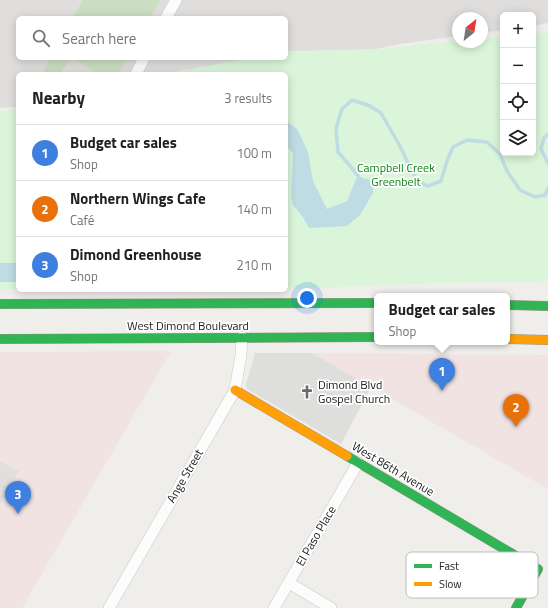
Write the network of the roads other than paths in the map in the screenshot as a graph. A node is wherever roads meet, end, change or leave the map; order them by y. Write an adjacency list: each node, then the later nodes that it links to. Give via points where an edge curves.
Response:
1 (176, 0): 2 (street)
2 (167, 16)
3 (143, 60): 4 (street)
4 (137, 72)
5 (374, 303): 6 (main road, West Dimond Boulevard)
6 (0, 304)
7 (510, 304): 8 (main road)
8 (548, 306)
9 (242, 337): 10 (main road, West Dimond Boulevard); 11 (main road, West Dimond Boulevard); 14 (street, Ange Street)
10 (374, 337)
11 (0, 339)
12 (510, 339): 13 (main road)
13 (548, 340)
14 (235, 390): 15 (main road, West 86th Avenue); 19 (street, Ange Street)
15 (358, 463): 16 (main road, West 86th Avenue); 17 (street, El Paso Place)
16 (509, 552)
17 (289, 583): 20 (street, El Paso Place); 21 (street)
18 (522, 598): 22 (main road, West 86th Avenue)
19 (109, 608)
20 (274, 608)
21 (331, 608)
22 (516, 608)

